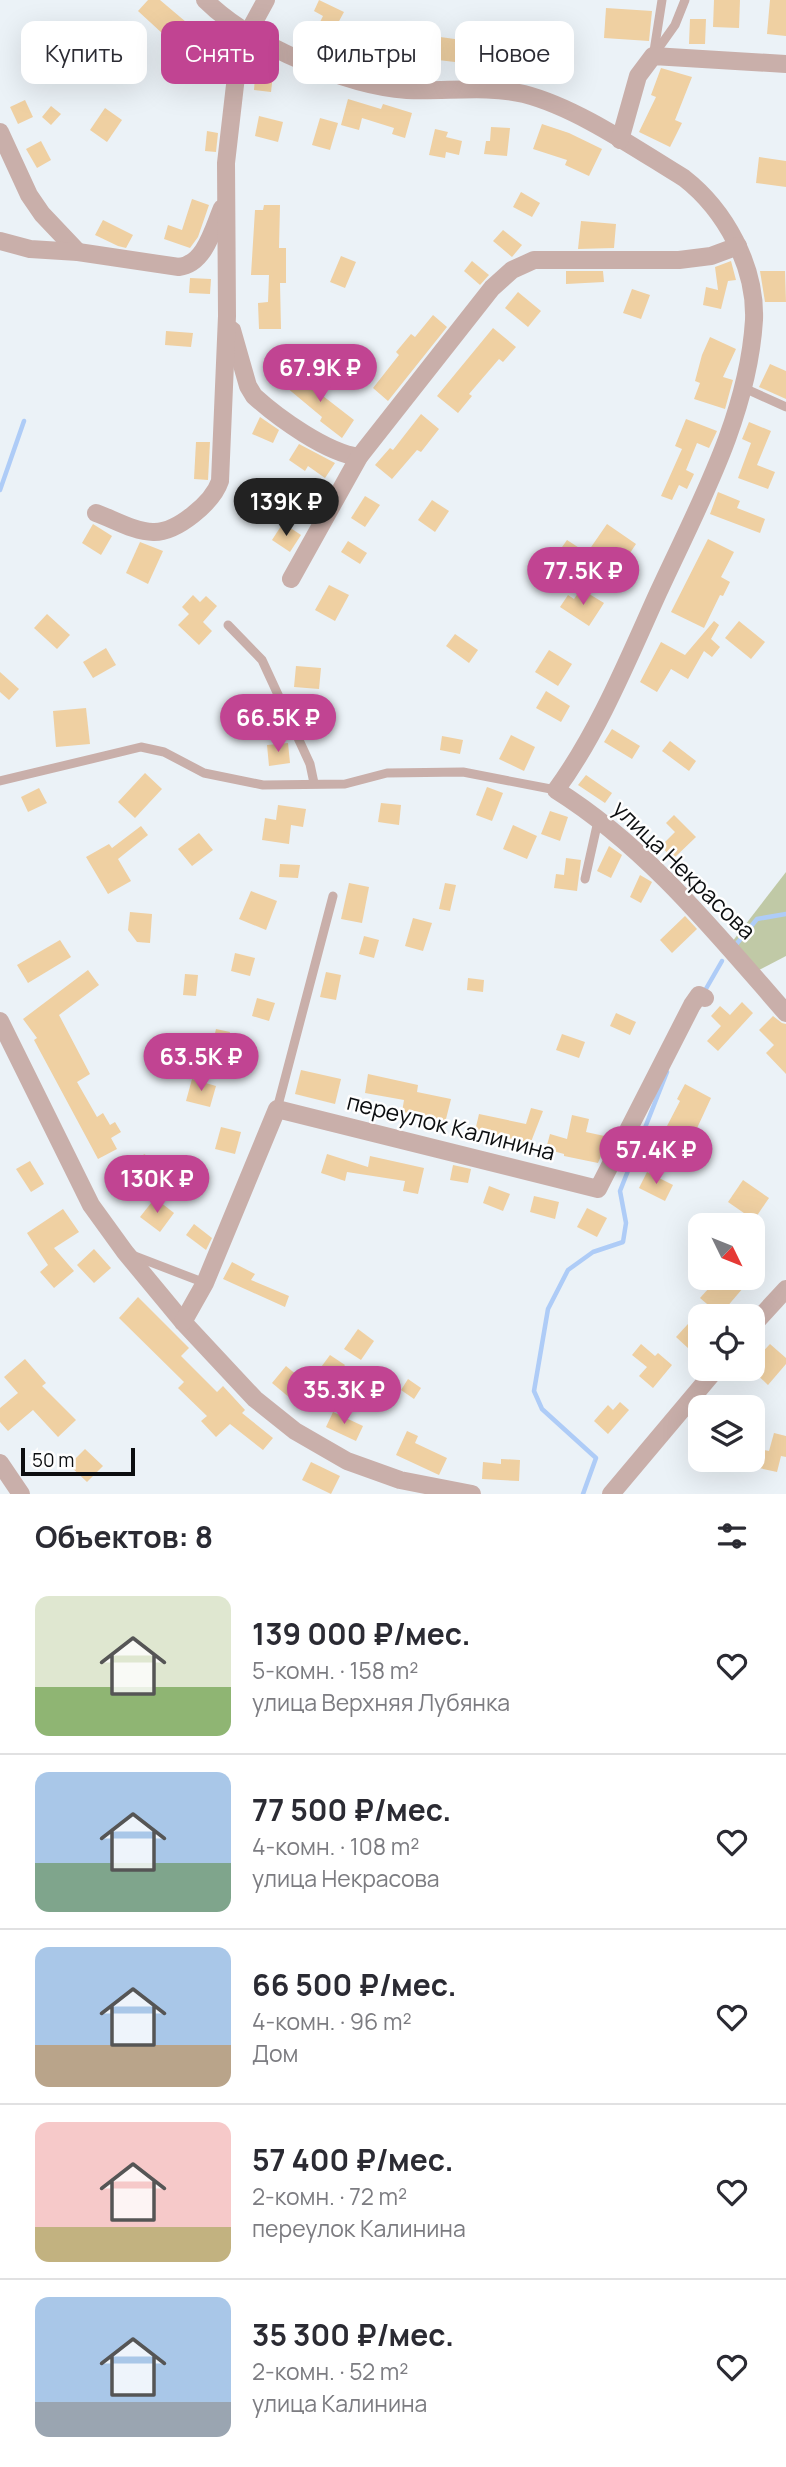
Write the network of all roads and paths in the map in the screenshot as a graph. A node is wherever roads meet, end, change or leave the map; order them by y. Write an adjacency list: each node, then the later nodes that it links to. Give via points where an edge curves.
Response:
1 (205, 0): 5 (street)
2 (266, 0): 6 (street)
3 (662, 0): 8 (lane)
4 (685, 0): 8 (lane, via 675,25)
5 (230, 21)
6 (255, 21)
7 (279, 48): 12 (street, via 359,81 405,90 470,89 533,97)
8 (653, 56): 9 (street); 12 (street, via 638,76)
9 (786, 64)
10 (235, 84): 13 (street)
11 (0, 132): 16 (street, via 29,195)
12 (620, 140): 15 (street, via 697,188)
13 (225, 202): 16 (street, via 202,253 188,266); 17 (street)
14 (0, 241): 16 (street, via 30,249)
15 (738, 246): 18 (street, via 751,284 754,319); 20 (street, via 711,256 678,260 534,260 512,270 492,288)
16 (78, 252)
17 (227, 316): 20 (street, via 254,396 319,443); 21 (street, via 220,481 212,498 176,524 152,533)
18 (744, 388): 19 (lane); 26 (street, via 718,460 623,671)
19 (786, 407)
20 (359, 457): 22 (street)
21 (96, 513)
22 (291, 579)
23 (228, 625): 25 (lane, via 262,660 310,764)
24 (0, 781): 25 (lane, via 141,747 164,752 204,773 263,785)
25 (314, 783): 26 (lane, via 345,784 387,773 463,772)
26 (556, 790): 27 (street, улица Некрасова)
27 (598, 819): 28 (lane); 31 (street, улица Некрасова, via 732,949)
28 (584, 879)
29 (333, 896): 33 (lane)
30 (702, 996): 33 (street, переулок Калинина, via 598,1189)
31 (786, 1013)
32 (0, 1021): 34 (street, via 91,1205)
33 (277, 1109): 35 (street)
34 (125, 1252): 35 (lane); 38 (street)
35 (205, 1283): 38 (street)
36 (786, 1289): 37 (street)
37 (765, 1312)
38 (183, 1322): 42 (street, via 255,1399 295,1432 347,1461 400,1480)
39 (706, 1381): 43 (street)
40 (0, 1463): 41 (street)
41 (21, 1494)
42 (472, 1494)
43 (611, 1494)

